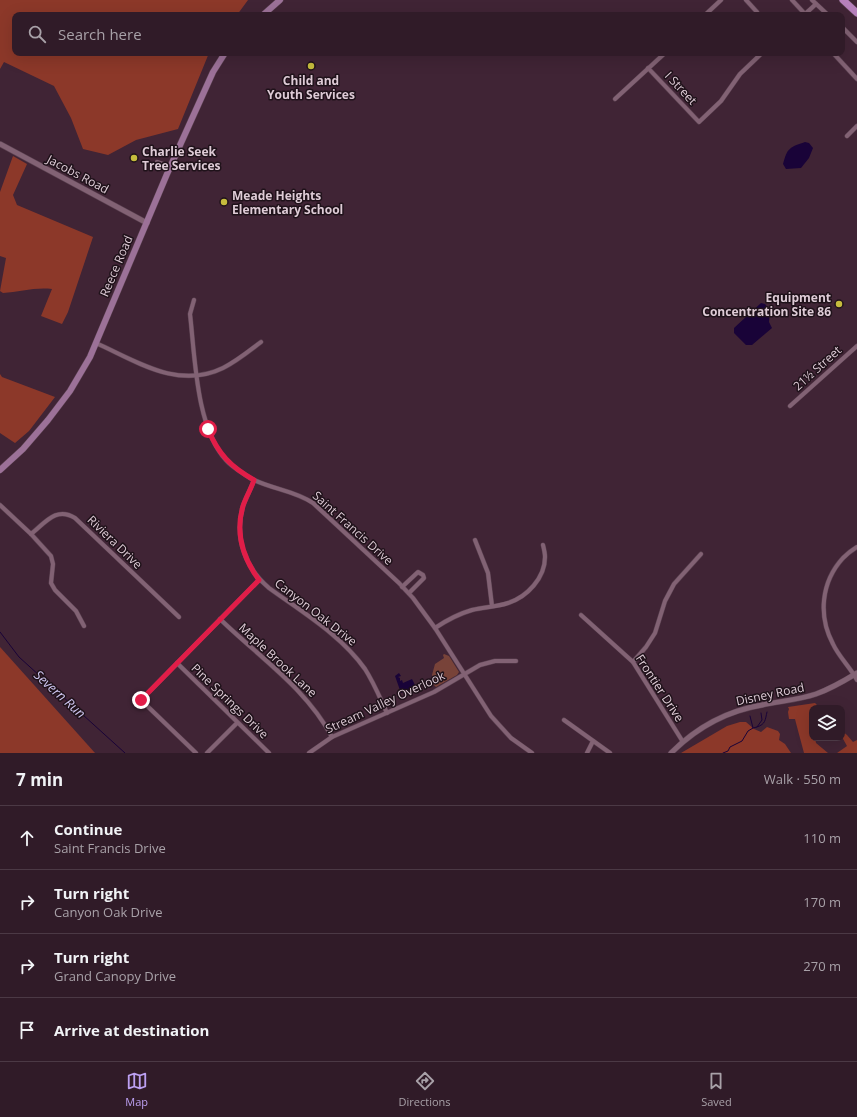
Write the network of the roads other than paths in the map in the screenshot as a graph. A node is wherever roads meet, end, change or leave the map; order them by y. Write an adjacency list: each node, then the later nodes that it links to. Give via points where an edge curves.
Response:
1 (280, 0): 8 (main road)
2 (721, 0): 9 (street)
3 (746, 0): 10 (street)
4 (792, 0): 11 (street)
5 (812, 0): 7 (street)
6 (843, 0): 14 (main road)
7 (816, 4): 12 (street); 13 (street)
8 (266, 12)
9 (708, 12)
10 (757, 12)
11 (802, 12)
12 (806, 12)
13 (825, 12)
14 (857, 13)
15 (845, 30): 16 (street)
16 (857, 42)
17 (223, 56): 28 (main road, Reece Road, via 213,72)
18 (662, 56): 21 (street)
19 (759, 56): 21 (street, I Street, via 740,74 721,101 699,122)
20 (836, 56): 22 (street)
21 (648, 68): 23 (street)
22 (857, 79)
23 (615, 99)
24 (857, 126): 25 (street)
25 (847, 136)
26 (0, 144): 29 (street, Jacobs Road)
27 (157, 162): 28 (street)
28 (171, 167): 29 (main road, Reece Road)
29 (147, 222): 32 (main road, Reece Road)
30 (194, 300): 34 (street, Saint Francis Drive, via 190,314)
31 (261, 342): 34 (street, via 226,366)
32 (96, 343): 34 (street, via 158,372); 36 (main road, Reece Road, via 60,406 36,435)
33 (857, 346): 35 (street, 21½ Street)
34 (197, 375): 37 (street, Saint Francis Drive, via 202,410 211,437 226,461)
35 (790, 406)
36 (0, 470)
37 (254, 480): 44 (street, Canyon Oak Drive, via 243,505 240,536 245,556); 45 (street, Saint Francis Drive, via 301,496 313,503)
38 (0, 505): 39 (street)
39 (31, 534): 49 (street, Riviera Drive, via 57,514 69,514); 51 (street, via 51,556 51,584 76,611)
40 (475, 540): 47 (street, via 488,573)
41 (542, 545): 47 (street, via 545,563 535,584 515,600)
42 (857, 546): 57 (street, via 833,571 825,591 823,610 828,635)
43 (701, 554): 54 (street, via 674,584 665,601 655,633)
44 (259, 580): 50 (street); 58 (street, Canyon Oak Drive, via 348,649 369,676)
45 (402, 586): 46 (street, Saint Francis Drive); 46 (street, via 418,572 423,574 424,578)
46 (409, 593): 52 (street, Saint Francis Drive)
47 (492, 606): 52 (street, via 458,615)
48 (581, 615): 54 (street, Frontier Drive)
49 (178, 617)
50 (220, 619): 55 (street); 61 (street, Maple Brook Lane, via 299,690)
51 (84, 626)
52 (435, 628): 56 (street, Saint Francis Drive)
53 (516, 661): 56 (street, Stream Valley Overlook, via 488,663)
54 (633, 662): 63 (street, Frontier Drive)
55 (177, 663): 60 (street, Pine Springs Drive); 64 (street, via 141,700)
56 (464, 674): 58 (street, Stream Valley Overlook, via 434,692); 68 (street, Saint Francis Drive, via 497,724)
57 (856, 676): 63 (street, Disney Road, via 813,695 732,712 706,725)
58 (387, 713): 61 (street, Stream Valley Overlook)
59 (564, 720): 62 (street)
60 (237, 723): 65 (street); 66 (street, Pine Springs Drive)
61 (332, 737): 67 (street, Stream Valley Overlook)
62 (594, 741): 69 (street); 70 (street)
63 (683, 742): 71 (street, Disney Road)
64 (196, 753)
65 (207, 753)
66 (269, 753)
67 (309, 753)
68 (532, 753)
69 (586, 753)
70 (610, 753)
71 (671, 753)

